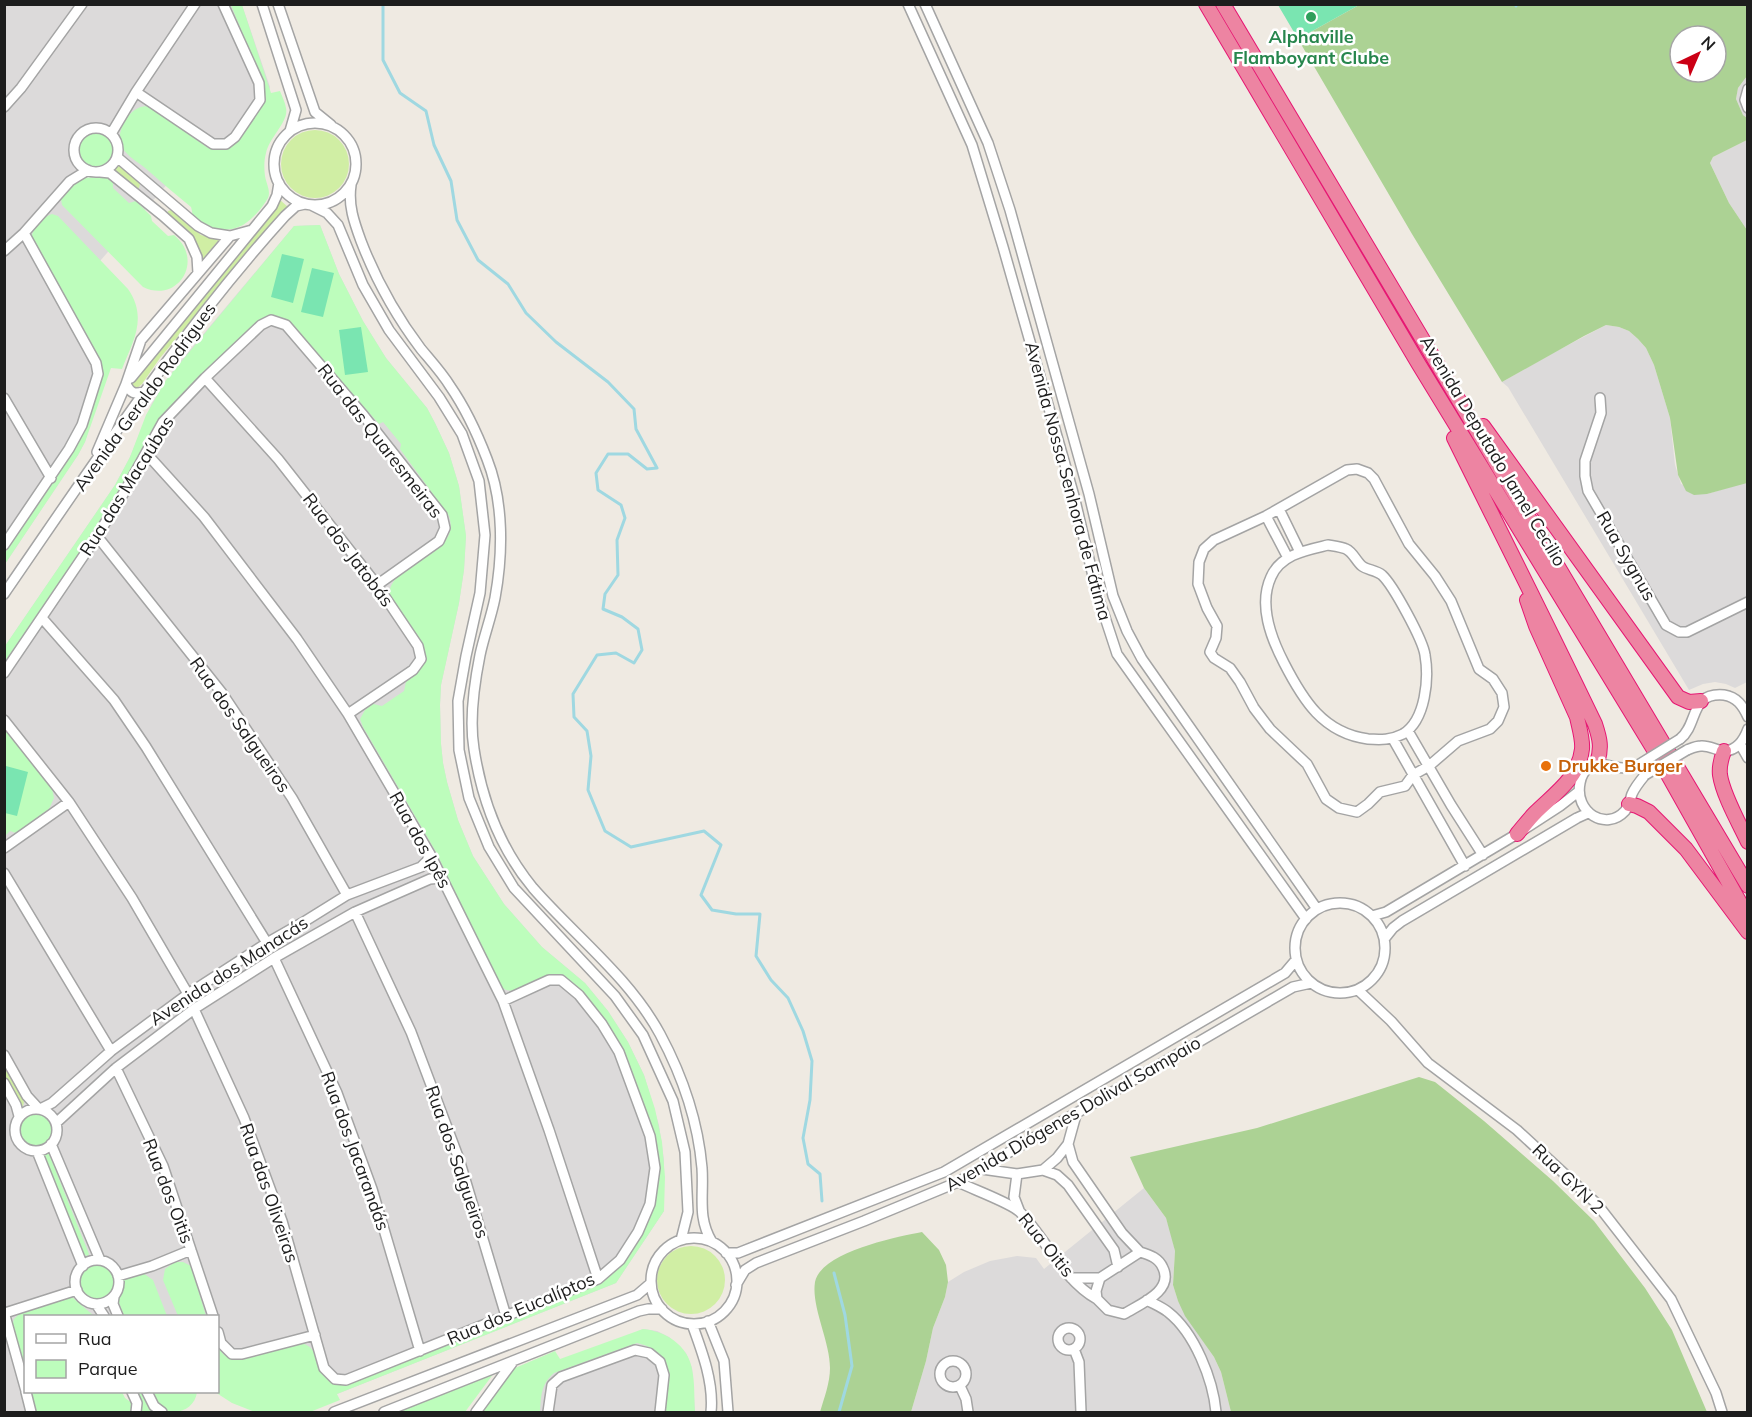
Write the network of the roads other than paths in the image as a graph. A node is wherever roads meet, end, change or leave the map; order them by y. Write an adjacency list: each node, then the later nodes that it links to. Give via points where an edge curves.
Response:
1 (81, 4): 12 (street)
2 (195, 4): 11 (street)
3 (223, 4): 11 (street, via 259,83 260,100 235,137 226,144 213,144)
4 (262, 4): 15 (street, via 296,110)
5 (278, 4): 14 (street, via 315,112)
6 (908, 4): 35 (street, Avenida Nossa Senhora de Fátima, via 972,145)
7 (925, 4): 34 (street, Avenida Nossa Senhora de Fátima, via 988,143)
8 (1206, 4): 38 (highway, Avenida Deputado Jamel Cecilio)
9 (1223, 4): 37 (highway, Avenida Deputado Jamel Cecilio)
10 (1748, 89): 13 (street)
11 (136, 92): 16 (street)
12 (4, 106)
13 (1748, 108)
14 (332, 126): 15 (street, via 310,123); 24 (street, via 352,145 356,172)
15 (290, 131): 23 (street, via 280,141 275,155)
16 (111, 134): 17 (street, via 117,144); 18 (street, via 98,128 84,131 75,141)
17 (117, 156): 20 (street, via 111,166); 22 (street)
18 (76, 159): 19 (street); 21 (street)
19 (88, 170): 20 (street); 21 (street)
20 (100, 172): 25 (street, via 110,173)
21 (70, 181): 30 (street)
22 (147, 183): 25 (street); 26 (street)
23 (279, 183): 27 (street, via 294,200); 29 (street, Avenida Geraldo Rodrigues, via 272,206)
24 (351, 185): 27 (street, via 334,201); 133 (street, via 353,221 370,265 394,310 473,423 489,463 499,504 500,555 495,599 480,655 473,705 473,746 495,828 533,887 638,1001 659,1033 692,1113 702,1167 703,1223)
25 (137, 195): 28 (street)
26 (171, 203): 28 (street); 31 (street, via 198,226)
27 (308, 205): 41 (street, Avenida Geraldo Rodrigues, via 296,206 273,230); 132 (street, via 327,213 338,225 363,285 389,330 440,397 469,453 479,482 485,535 480,593 458,701 459,750 469,798 489,847 514,888 615,996 643,1035 673,1101 685,1152 688,1212)
28 (162, 215): 33 (street, via 189,239 197,257)
29 (252, 230): 31 (street); 40 (street, Avenida Geraldo Rodrigues)
30 (24, 233): 32 (street); 45 (street, via 96,363 98,374 82,425)
31 (230, 236): 33 (street, Avenida Geraldo Rodrigues)
32 (4, 251)
33 (198, 273): 40 (street, Avenida Geraldo Rodrigues, via 141,340)
34 (1032, 293): 35 (street); 69 (street, Avenida Nossa Senhora de Fátima, via 1089,494 1113,596 1126,631)
35 (1017, 297): 72 (street, Avenida Nossa Senhora de Fátima, via 1117,654)
36 (271, 320): 39 (street, Rua das Macaúbas); 54 (street, Rua das Quaresmeiras, via 286,325 442,515 445,528 439,541)
37 (1431, 356): 62 (highway, via 1678,697 1689,702); 91 (highway, Avenida Deputado Jamel Cecilio)
38 (1418, 363): 53 (highway); 96 (highway, Avenida Deputado Jamel Cecilio, via 1653,748)
39 (205, 378): 44 (street, Rua das Macaúbas, via 163,422); 54 (street, Rua dos Jatobás, via 278,459)
40 (126, 384): 41 (street, via 132,393); 46 (street, Avenida Geraldo Rodrigues, via 101,445)
41 (145, 392): 46 (street, Avenida Geraldo Rodrigues)
42 (4, 398): 45 (street)
43 (1600, 398): 57 (street, Rua Sygnus, via 1601,413 1586,461 1588,491 1666,625 1687,632)
44 (146, 453): 49 (street, Rua das Macaúbas); 63 (street, Rua dos Ipês, via 204,517 297,639)
45 (51, 478): 50 (street)
46 (71, 498): 55 (street)
47 (1278, 509): 48 (street); 51 (street); 75 (street, via 1347,470 1368,473 1409,544 1451,601 1479,669 1503,693 1504,707 1490,729 1458,741)
48 (1266, 516): 52 (street); 76 (street, via 1214,540 1204,549 1198,584 1217,626 1210,652 1230,668 1270,729 1307,764 1326,799 1339,808 1357,812 1380,792 1404,786)
49 (97, 536): 58 (street, Rua das Macaúbas); 92 (street, Rua dos Salgueiros, via 222,693 292,798)
50 (4, 545)
51 (1300, 552): 52 (street); 67 (street, via 1328,545 1347,549 1363,567 1383,576 1404,607 1425,653 1426,675 1425,699)
52 (1288, 558): 68 (street, via 1271,575 1264,598 1275,646 1299,692 1329,724 1352,737)
53 (1517, 566): 74 (highway, via 1595,724 1601,740); 83 (highway, via 1536,627 1576,717 1582,749 1564,787)
54 (377, 585): 63 (street, Rua dos Jatobás, via 418,646 420,659 413,670)
55 (4, 594)
56 (1748, 602): 57 (street, Rua Sygnus)
57 (1743, 608)
58 (42, 618): 59 (street, Rua das Macaúbas); 102 (street, via 114,700)
59 (4, 673)
60 (1748, 695): 61 (street)
61 (1736, 700): 62 (street, via 1717,695); 64 (street)
62 (1701, 701): 74 (street, bridge, via 1690,729 1638,765 1626,768)
63 (348, 714): 86 (street, Rua dos Ipês)
64 (1748, 717)
65 (4, 720): 78 (street)
66 (1748, 729): 70 (street)
67 (1408, 731): 68 (street); 75 (street)
68 (1393, 739): 76 (street)
69 (1201, 744): 72 (street); 93 (street, Avenida Nossa Senhora de Fátima)
70 (1740, 744): 71 (street); 73 (street)
71 (1724, 751): 79 (street, bridge, via 1701,746 1687,750 1644,775); 84 (highway, via 1720,764 1722,785)
72 (1188, 753): 97 (street, Avenida Nossa Senhora de Fátima)
73 (1748, 758)
74 (1597, 764): 77 (street, via 1581,776)
75 (1429, 766): 76 (street); 80 (street)
76 (1413, 775): 81 (street)
77 (1578, 792): 82 (street); 83 (street)
78 (69, 802): 85 (street); 109 (street)
79 (1629, 804): 82 (street, via 1616,818 1603,819); 99 (highway, via 1649,812 1679,842)
80 (1451, 805): 81 (street); 87 (street)
81 (1436, 813): 88 (street)
82 (1588, 813): 101 (street, via 1402,921)
83 (1517, 834): 87 (street)
84 (1748, 842)
85 (4, 848)
86 (430, 854): 90 (street, Rua dos Ipês); 92 (street, Avenida dos Manacás, via 421,867)
87 (1483, 855): 88 (street)
88 (1465, 866): 95 (street, via 1386,912)
89 (4, 873): 114 (street)
90 (442, 878): 94 (street, Avenida dos Manacás, via 430,879); 110 (street, Rua dos Ipês)
91 (1748, 886)
92 (347, 895): 98 (street, Avenida dos Manacás)
93 (1317, 909): 95 (street, via 1345,903); 97 (street)
94 (355, 912): 100 (street, Avenida dos Manacás); 158 (street, Rua dos Salgueiros, via 411,1032 459,1159)
95 (1372, 915): 101 (street)
96 (1748, 917)
97 (1306, 919): 104 (street, via 1298,931)
98 (302, 923): 100 (street); 102 (street, Avenida dos Manacás)
99 (1748, 932)
100 (311, 937): 103 (street, Avenida dos Manacás)
101 (1385, 938): 108 (street, via 1386,954 1381,969)
102 (267, 943): 105 (street, Avenida dos Manacás)
103 (274, 958): 107 (street, Avenida dos Manacás); 164 (street, Rua dos Jacarandás, via 337,1093 372,1189)
104 (1296, 960): 106 (street); 136 (street, Avenida Diógenes Dolival Sampaio, via 1285,973 944,1172 738,1253)
105 (226, 970): 107 (street); 109 (street, Avenida dos Manacás)
106 (1311, 983): 108 (street, via 1334,993); 119 (street, Avenida Diógenes Dolival Sampaio, via 1293,987)
107 (234, 984): 111 (street, Avenida dos Manacás)
108 (1358, 990): 185 (street, Rua GYN 2, via 1428,1063 1517,1130 1597,1204 1671,1299)
109 (188, 994): 112 (street, Avenida dos Manacás)
110 (503, 1001): 143 (street, Rua dos Ipês); 143 (street, Rua dos Eucalíptos, via 549,980 561,980 579,995 619,1052 650,1136 655,1168 650,1204 620,1260)
111 (194, 1009): 113 (street, Avenida dos Manacás); 161 (street, Rua das Oliveiras, via 244,1118 282,1221)
112 (144, 1026): 113 (street, via 152,1031); 114 (street, Avenida dos Manacás)
113 (153, 1040): 116 (street, Avenida dos Manacás)
114 (111, 1051): 118 (street, Avenida dos Manacás, via 52,1104)
115 (4, 1055): 118 (street, via 27,1096)
116 (116, 1068): 121 (street, Avenida dos Manacás); 134 (street, Rua dos Oitis, via 162,1166)
117 (4, 1083): 120 (street)
118 (40, 1109): 120 (street, via 29,1109); 121 (street)
119 (1076, 1114): 123 (street); 125 (street, Avenida Diógenes Dolival Sampaio)
120 (19, 1116): 124 (street, via 15,1136 24,1147)
121 (56, 1123): 122 (street)
122 (51, 1144): 124 (street); 137 (street)
123 (1068, 1144): 126 (street); 129 (street, via 1072,1162)
124 (37, 1151): 138 (street)
125 (982, 1169): 127 (street); 128 (street, Avenida Diógenes Dolival Sampaio)
126 (1043, 1170): 127 (street); 130 (street, via 1057,1175)
127 (1017, 1174): 131 (street, via 1014,1197)
128 (958, 1182): 131 (street, Rua Oitis); 145 (street, Avenida Diógenes Dolival Sampaio, via 756,1263 745,1270)
129 (1090, 1187): 130 (street); 135 (street)
130 (1077, 1197): 139 (street, via 1114,1250)
131 (1019, 1210): 141 (street, Rua Oitis)
132 (681, 1240): 133 (street, via 700,1238); 144 (street, via 664,1249 657,1259)
133 (712, 1242): 136 (street)
134 (191, 1250): 140 (street); 157 (street, Rua dos Oitis)
135 (1140, 1252): 139 (street); 147 (street, via 1161,1262 1166,1274)
136 (726, 1253): 145 (street, via 736,1274)
137 (100, 1260): 138 (street); 140 (street, via 111,1265)
138 (83, 1266): 146 (street, via 76,1277)
139 (1118, 1267): 142 (street)
140 (118, 1276): 148 (street)
141 (1071, 1278): 142 (street); 149 (street, Rua Oitis)
142 (1100, 1278): 149 (street)
143 (598, 1279): 158 (street, Rua dos Eucalíptos)
144 (651, 1283): 152 (street); 175 (street, via 637,1295)
145 (736, 1285): 159 (street, via 728,1307)
146 (77, 1290): 151 (street, via 84,1300); 154 (street)
147 (1160, 1290): 150 (street); 153 (street)
148 (114, 1297): 151 (street); 156 (street)
149 (1097, 1299): 150 (street, via 1108,1310 1124,1314)
150 (1147, 1300): 153 (street)
151 (96, 1304): 155 (street)
152 (662, 1309): 160 (street, via 670,1317); 165 (street, via 639,1311)
153 (1169, 1312): 184 (street, via 1203,1363)
154 (5, 1313): 167 (street)
155 (103, 1315)
156 (117, 1315)
157 (212, 1315)
158 (506, 1316): 164 (street, Rua dos Eucalíptos)
159 (708, 1321): 160 (street); 181 (street, via 724,1361)
160 (693, 1324): 180 (street, via 709,1380)
161 (315, 1335): 162 (street, via 242,1354 232,1354); 166 (street, Rua das Oliveiras, via 324,1368)
162 (219, 1336)
163 (1074, 1349): 183 (street, via 1079,1362)
164 (420, 1350): 166 (street, Rua dos Eucalíptos, via 346,1380)
165 (513, 1362): 176 (street); 177 (street)
166 (335, 1379)
167 (24, 1384)
168 (960, 1386): 182 (street)
169 (26, 1393): 172 (street)
170 (132, 1393): 173 (street)
171 (148, 1393): 174 (street)
172 (31, 1413)
173 (136, 1413)
174 (162, 1413)
175 (333, 1413)
176 (384, 1413)
177 (476, 1413)
178 (548, 1413): 179 (street, via 552,1385 561,1377 635,1350 649,1353 660,1362 664,1375)
179 (660, 1413)
180 (711, 1413)
181 (728, 1413)
182 (968, 1413)
183 (1081, 1413)
184 (1216, 1413)
185 (1722, 1413)

